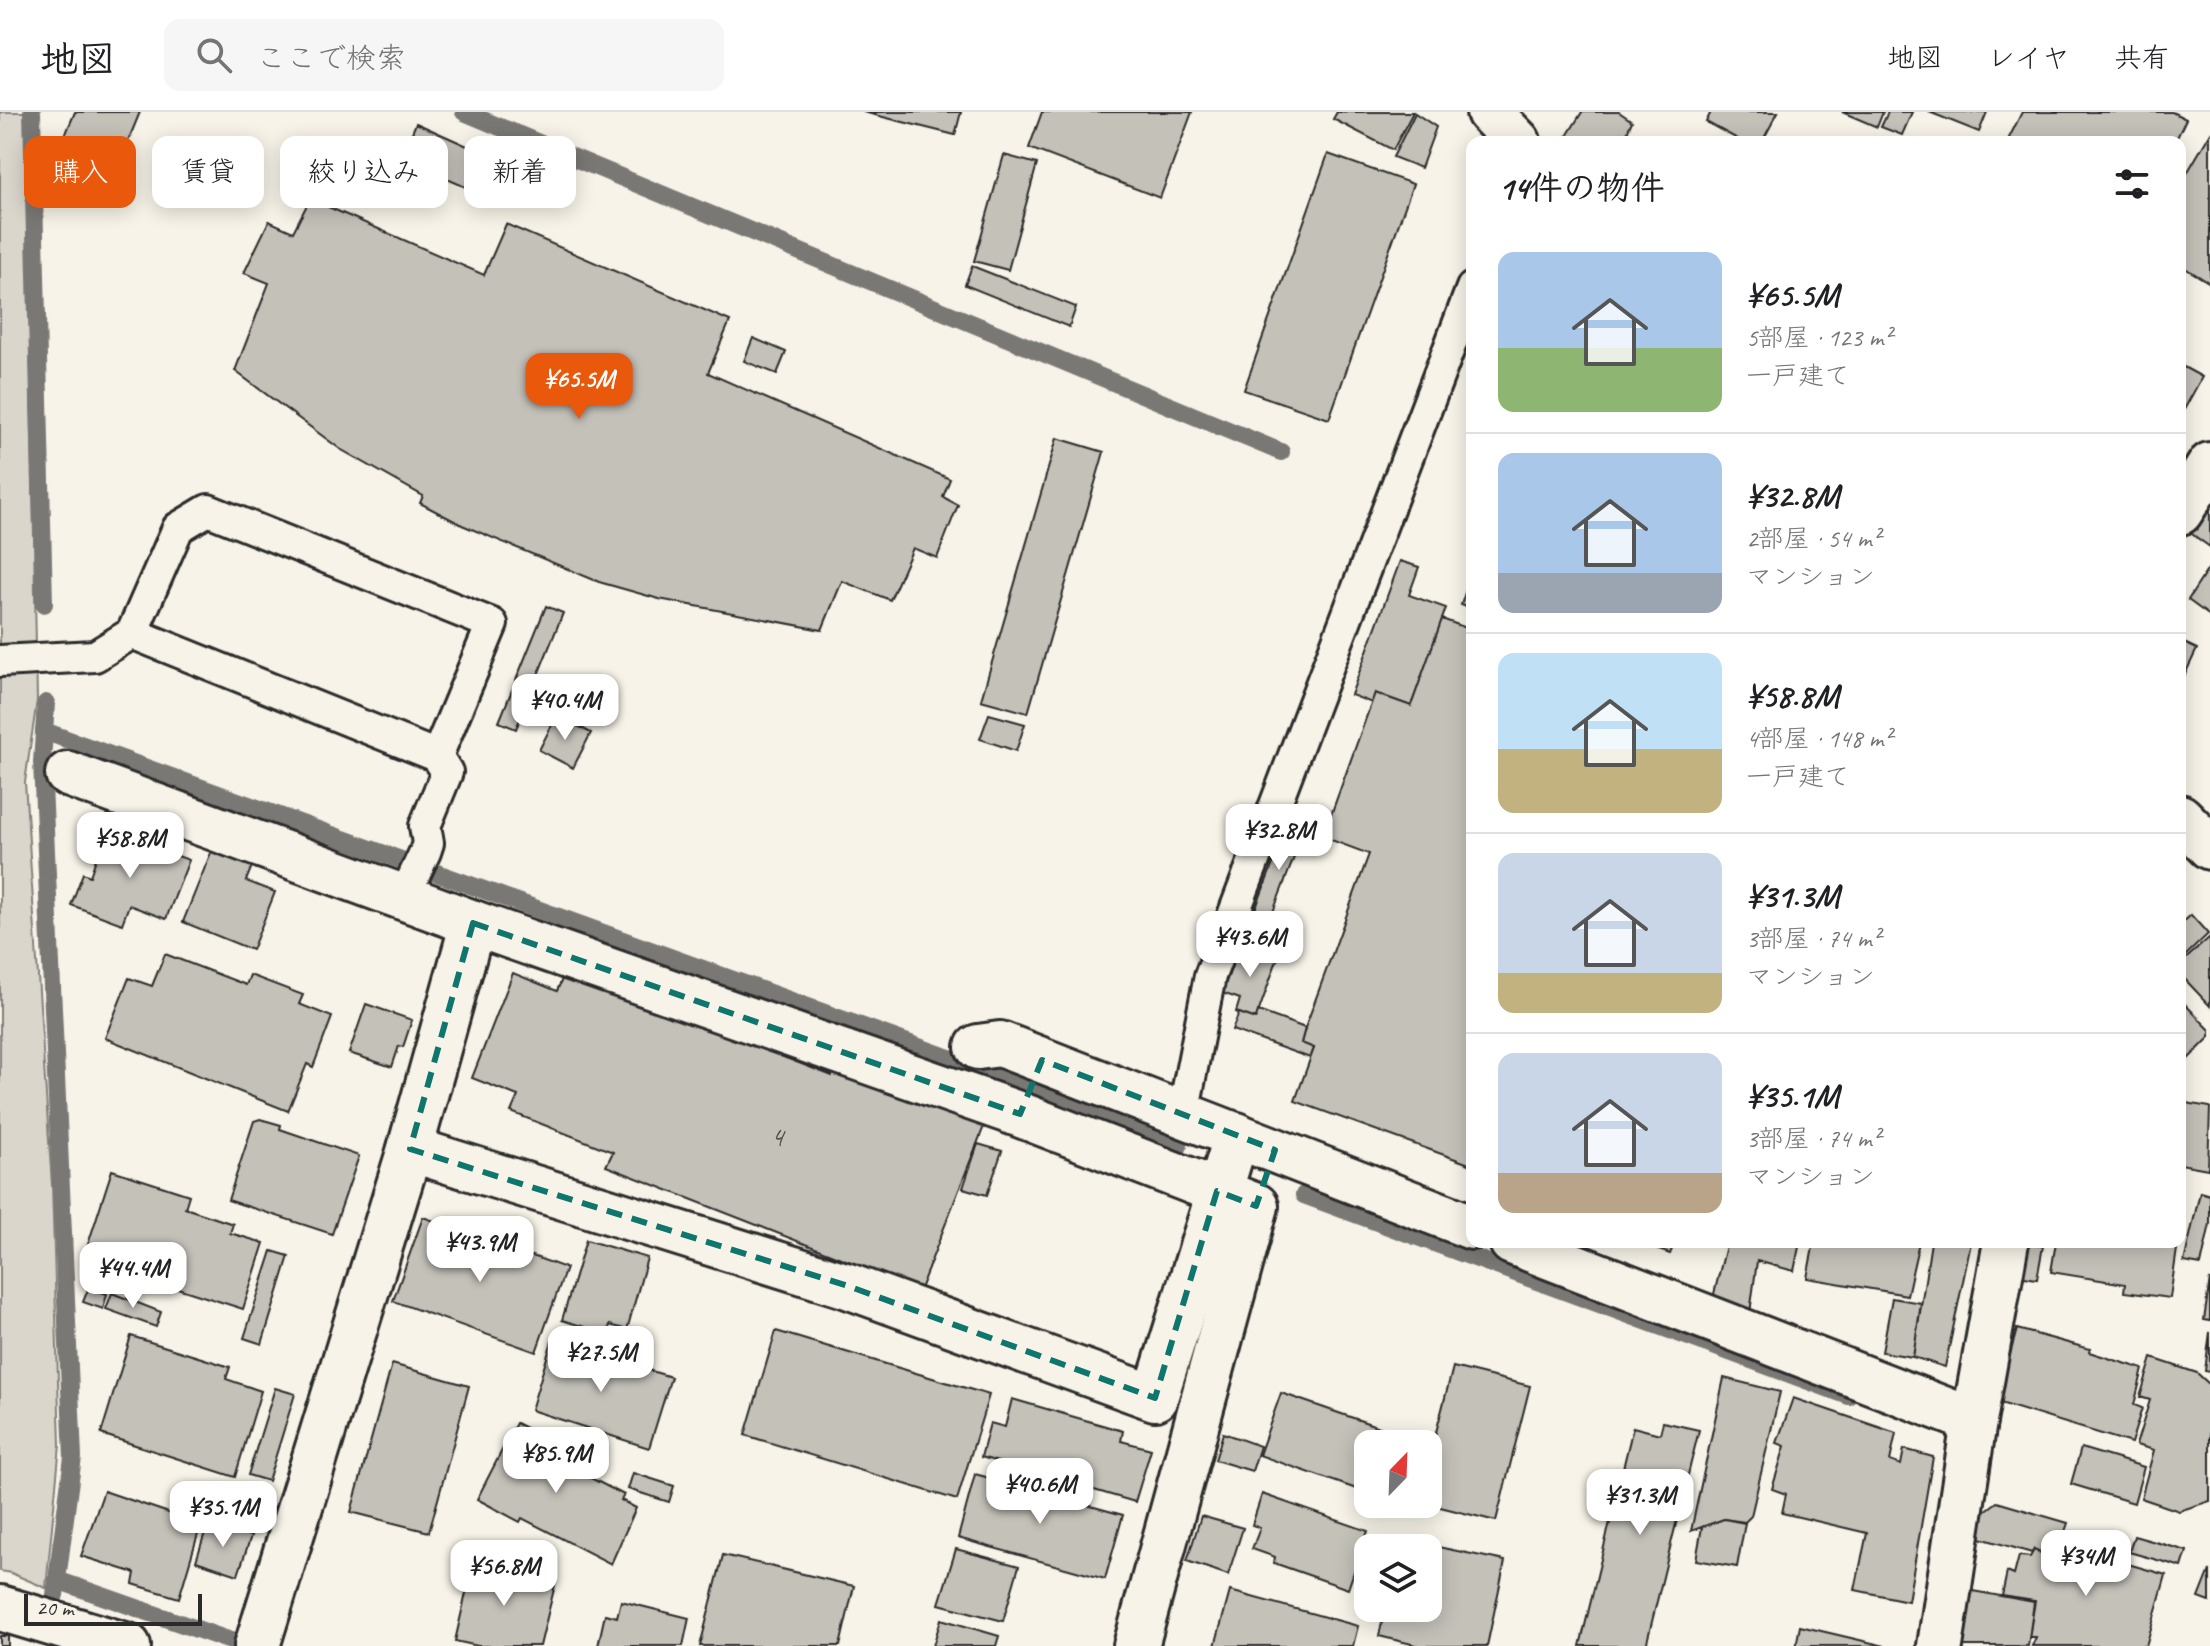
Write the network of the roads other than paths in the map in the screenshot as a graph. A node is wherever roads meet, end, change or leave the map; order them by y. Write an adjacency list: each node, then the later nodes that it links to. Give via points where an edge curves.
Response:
1 (1489, 112): 2 (street)
2 (1512, 136)
3 (1466, 304): 16 (lane, via 1210,976)
4 (2210, 465): 5 (street)
5 (2186, 503)
6 (132, 633): 7 (lane, via 95,656); 8 (lane); 8 (lane, via 178,528 208,510 478,618 492,624)
7 (0, 661)
8 (437, 756): 12 (lane, via 447,772 425,826 428,843)
9 (68, 774): 12 (street)
10 (2186, 823): 11 (street)
11 (2210, 847)
12 (408, 889): 13 (street)
13 (473, 923): 15 (street); 18 (street)
14 (978, 1047): 15 (street, via 1000,1044)
15 (1031, 1088): 16 (street); 19 (street)
16 (1183, 1114): 17 (street)
17 (1256, 1143): 19 (street); 20 (street)
18 (410, 1149): 19 (street, via 848,1286 1155,1398); 25 (street)
19 (1236, 1198): 27 (street)
20 (1466, 1225)
21 (1527, 1248): 23 (street)
22 (2005, 1248): 23 (street)
23 (1974, 1421): 28 (street)
24 (0, 1608): 26 (street)
25 (259, 1640)
26 (128, 1646)
27 (1136, 1646)
28 (1940, 1646)

